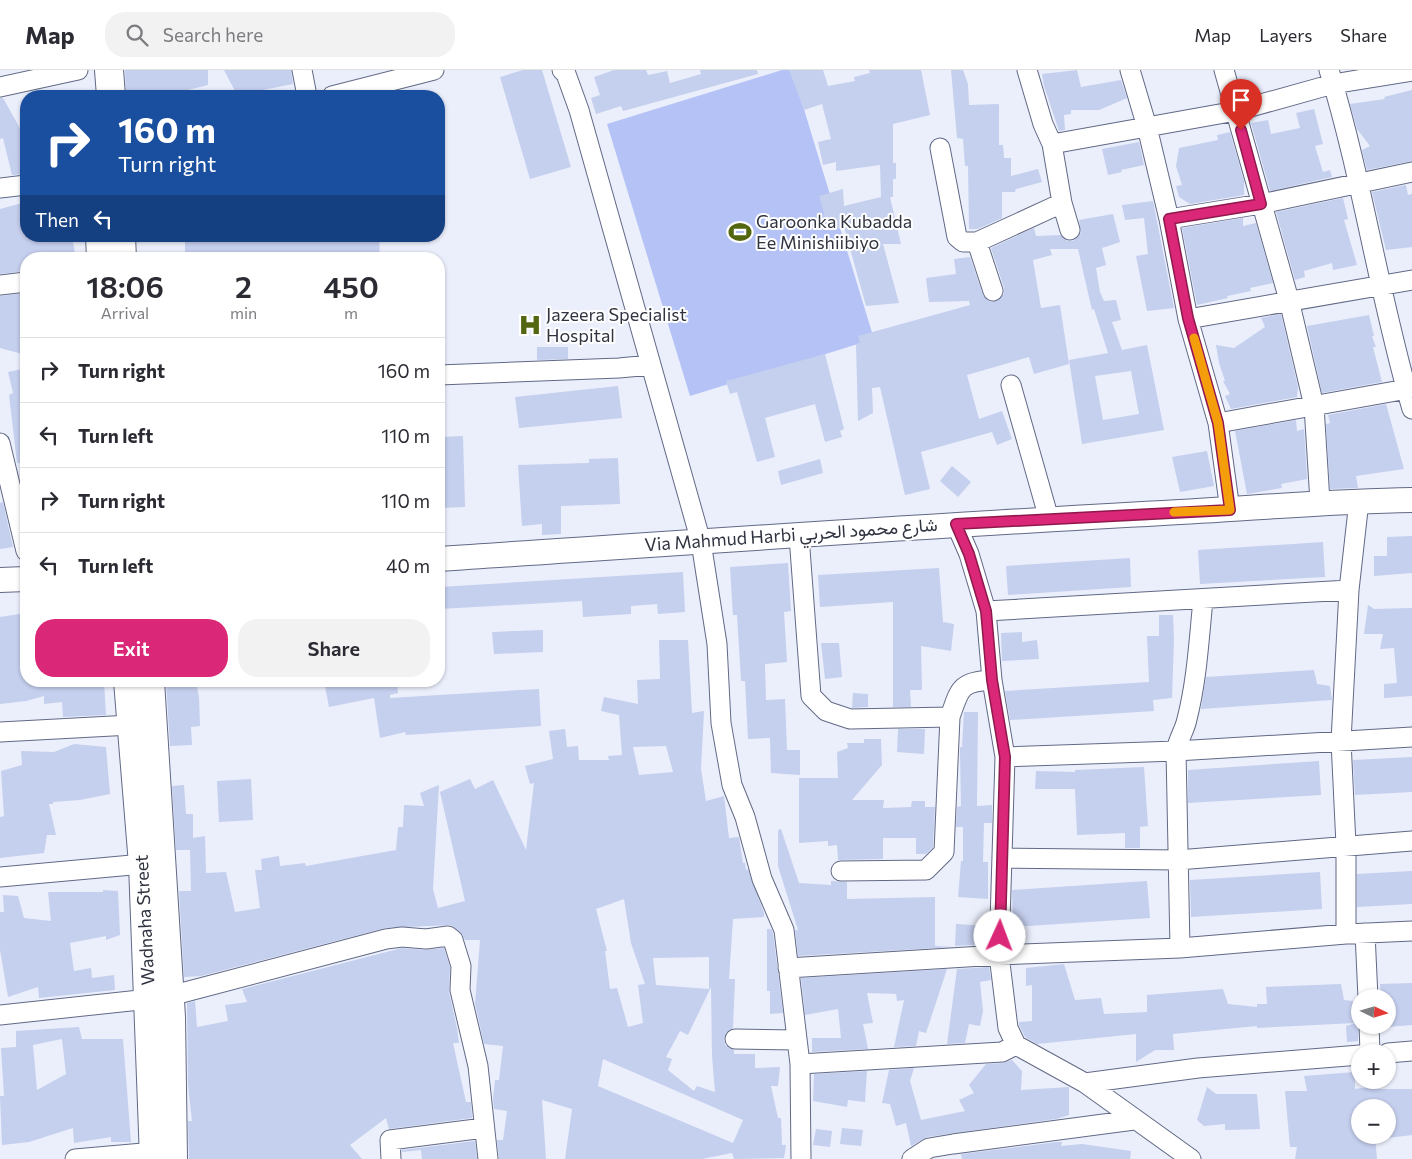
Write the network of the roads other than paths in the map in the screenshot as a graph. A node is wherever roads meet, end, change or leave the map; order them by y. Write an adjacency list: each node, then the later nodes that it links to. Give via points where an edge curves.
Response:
1 (78, 70): 12 (street)
2 (91, 70): 13 (main road)
3 (109, 70): 14 (main road)
4 (302, 70): 15 (street)
5 (434, 70): 16 (street)
6 (562, 70): 37 (street, via 579,110)
7 (1027, 70): 19 (street)
8 (1130, 70): 18 (street)
9 (1224, 70): 17 (street)
10 (1412, 71): 11 (street)
11 (1331, 77): 17 (street); 22 (street)
12 (0, 87)
13 (93, 90)
14 (111, 90)
15 (306, 90)
16 (356, 90)
17 (1236, 112): 18 (street); 26 (street)
18 (1147, 127): 19 (street); 27 (street)
19 (1052, 144): 25 (street)
20 (940, 148): 29 (street, via 957,237 963,242)
21 (1412, 172): 22 (street)
22 (1359, 181): 26 (street); 33 (street)
23 (20, 186): 24 (street)
24 (0, 188)
25 (1062, 203): 28 (street); 29 (street)
26 (1261, 204): 27 (street); 35 (street)
27 (1169, 219): 36 (street)
28 (1070, 230)
29 (977, 242): 34 (street)
30 (1412, 280): 33 (street)
31 (20, 283): 32 (street)
32 (0, 285)
33 (1382, 286): 35 (street); 40 (street)
34 (993, 291)
35 (1289, 300): 36 (street); 41 (street)
36 (1188, 318): 43 (street)
37 (651, 365): 38 (street); 53 (street)
38 (445, 375)
39 (1011, 385): 49 (street)
40 (1409, 389): 41 (street); 42 (street)
41 (1314, 406): 43 (street); 47 (street)
42 (1412, 409)
43 (1218, 423): 48 (street)
44 (0, 443): 51 (street)
45 (1412, 500): 46 (street, Via Mahmud Harbi شارع محمود الحربي)
46 (1359, 501): 47 (street, Via Mahmud Harbi شارع محمود الحربي); 57 (street)
47 (1320, 502): 48 (street, Via Mahmud Harbi شارع محمود الحربي)
48 (1230, 510): 49 (street, Via Mahmud Harbi شارع محمود الحربي)
49 (1049, 519): 50 (street, Via Mahmud Harbi شارع محمود الحربي)
50 (956, 524): 52 (street, Via Mahmud Harbi شارع محمود الحربي); 59 (street, via 969,554)
51 (20, 527)
52 (799, 536): 53 (street, Via Mahmud Harbi شارع محمود الحربي); 63 (street, via 811,696 826,711 850,719)
53 (701, 542): 54 (street, Via Mahmud Harbi شارع محمود الحربي); 81 (street, via 717,644 725,748 732,785 762,879 784,930)
54 (445, 559)
55 (20, 579): 56 (street)
56 (0, 580)
57 (1349, 590): 58 (street); 67 (street)
58 (1203, 600): 59 (street); 68 (street, via 1191,702)
59 (986, 611): 60 (street)
60 (992, 680): 63 (street, via 972,682 964,687 957,696); 69 (street)
61 (128, 687): 64 (main road, Wadnaha Street)
62 (150, 687): 83 (main road)
63 (950, 717): 75 (street, via 944,852 926,870)
64 (131, 725): 65 (street); 74 (main road, Wadnaha Street)
65 (0, 732)
66 (1412, 737): 67 (street)
67 (1341, 741): 68 (street); 71 (street)
68 (1176, 751): 69 (street); 73 (street)
69 (1005, 757): 72 (street)
70 (1412, 841): 71 (street)
71 (1346, 844): 73 (street); 78 (street)
72 (1003, 858): 73 (street); 80 (street)
73 (1178, 860): 79 (street)
74 (143, 864): 76 (street); 83 (main road, Wadnaha Street)
75 (841, 872)
76 (0, 877)
77 (1412, 930): 78 (street)
78 (1355, 933): 79 (street); 82 (street)
79 (1180, 948): 80 (street)
80 (999, 955): 81 (street); 87 (street, via 1008,1028)
81 (788, 968): 86 (street)
82 (1366, 989)
83 (160, 997): 84 (street); 94 (street, via 386,940 402,937 426,940 448,936 453,940 461,966 460,990 478,1066); 95 (main road, Wadnaha Street)
84 (0, 1015)
85 (735, 1039): 86 (street)
86 (796, 1040): 91 (street)
87 (1016, 1045): 91 (street, via 1002,1052); 92 (street)
88 (1412, 1051): 89 (street)
89 (1396, 1052)
90 (1351, 1056): 92 (street, via 1198,1068)
91 (800, 1064): 99 (street)
92 (1086, 1083): 93 (street)
93 (1134, 1120): 100 (street, via 929,1148); 101 (street)
94 (484, 1128): 97 (street, via 390,1140); 98 (street)
95 (163, 1155): 96 (street)
96 (75, 1159)
97 (391, 1159)
98 (488, 1159)
99 (800, 1159)
100 (912, 1159)
101 (1191, 1159)

